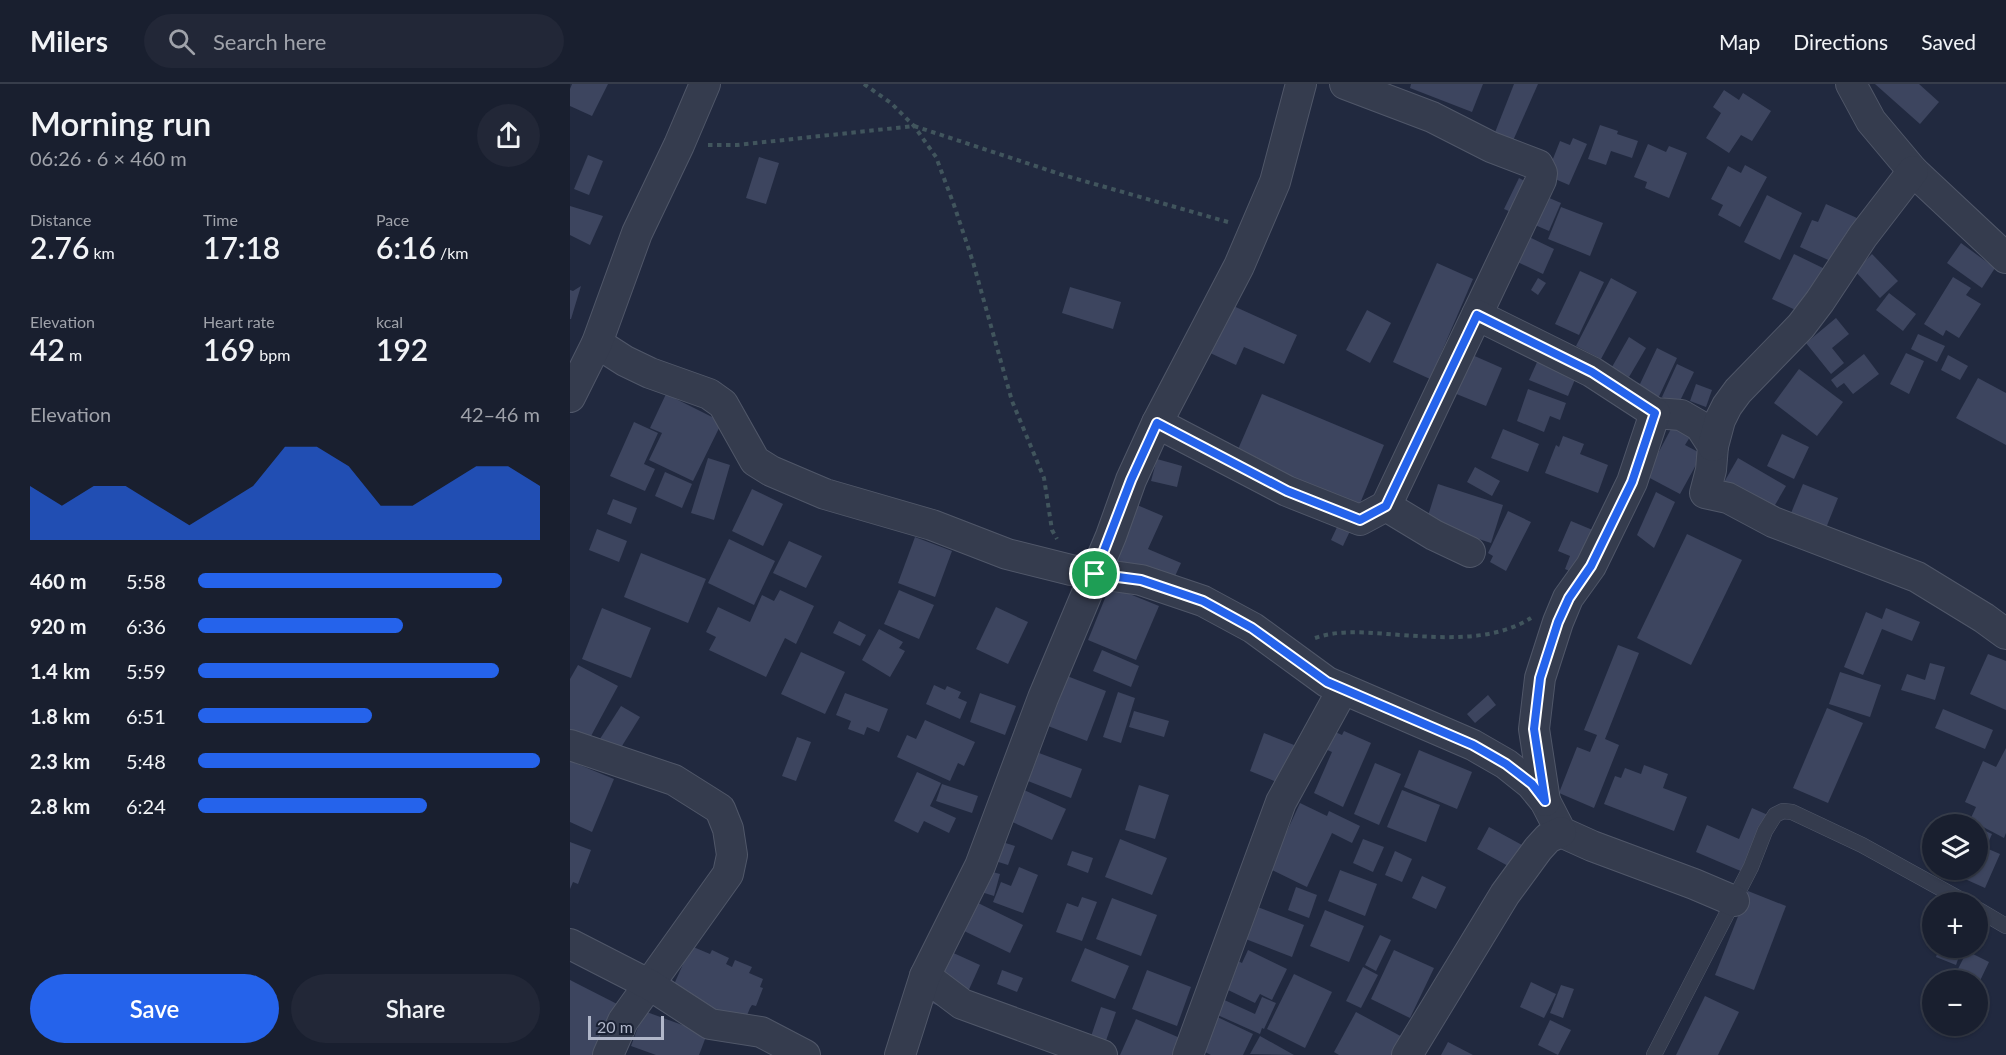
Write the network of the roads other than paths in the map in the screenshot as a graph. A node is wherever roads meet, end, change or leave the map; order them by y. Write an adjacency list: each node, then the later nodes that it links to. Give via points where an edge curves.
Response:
1 (705, 84): 8 (street, via 638,233)
2 (1301, 84): 11 (street, via 1275,182 1255,230)
3 (1345, 84): 7 (street, via 1432,117 1538,165 1541,180)
4 (1851, 84): 5 (street, via 1871,121)
5 (1913, 171): 6 (street); 12 (street, via 1863,236 1821,301 1737,391 1720,420)
6 (2006, 258)
7 (1477, 315): 10 (street, via 1592,372); 13 (street)
8 (597, 343): 9 (street); 15 (street, via 651,374 709,394 723,404 755,461 771,471 825,494 932,525 1007,554)
9 (570, 397)
10 (1655, 413): 12 (street, via 1681,416 1700,426); 19 (street, via 1632,482 1591,566 1569,598 1540,678 1534,729)
11 (1157, 423): 13 (street, via 1287,491 1360,520); 15 (street)
12 (1713, 446): 16 (street, via 1705,493 1728,498 1773,522 1917,577)
13 (1386, 506): 14 (street)
14 (1470, 552)
15 (1083, 572): 17 (street, via 1141,580 1203,601 1252,628 1327,682); 26 (street, via 1043,698 980,866)
16 (2006, 634)
17 (1343, 689): 19 (street, via 1481,750 1519,773); 32 (street, via 1281,802)
18 (570, 745): 27 (street, via 674,780 720,809 728,829 732,855 728,874)
19 (1545, 801): 20 (street)
20 (1561, 832): 22 (street); 33 (street, via 1538,849 1505,894)
21 (1947, 892): 22 (lane, via 1862,845 1783,811 1775,815 1765,831)
22 (1734, 901): 34 (lane)
23 (1988, 915): 24 (lane)
24 (2006, 926)
25 (570, 944): 27 (street)
26 (925, 976): 30 (street); 31 (street, via 962,1004)
27 (650, 986): 28 (street, via 623,1021); 29 (street, via 710,1024 761,1032)
28 (608, 1055)
29 (805, 1055)
30 (900, 1055)
31 (1102, 1055)
32 (1188, 1055)
33 (1407, 1055)
34 (1654, 1055)

